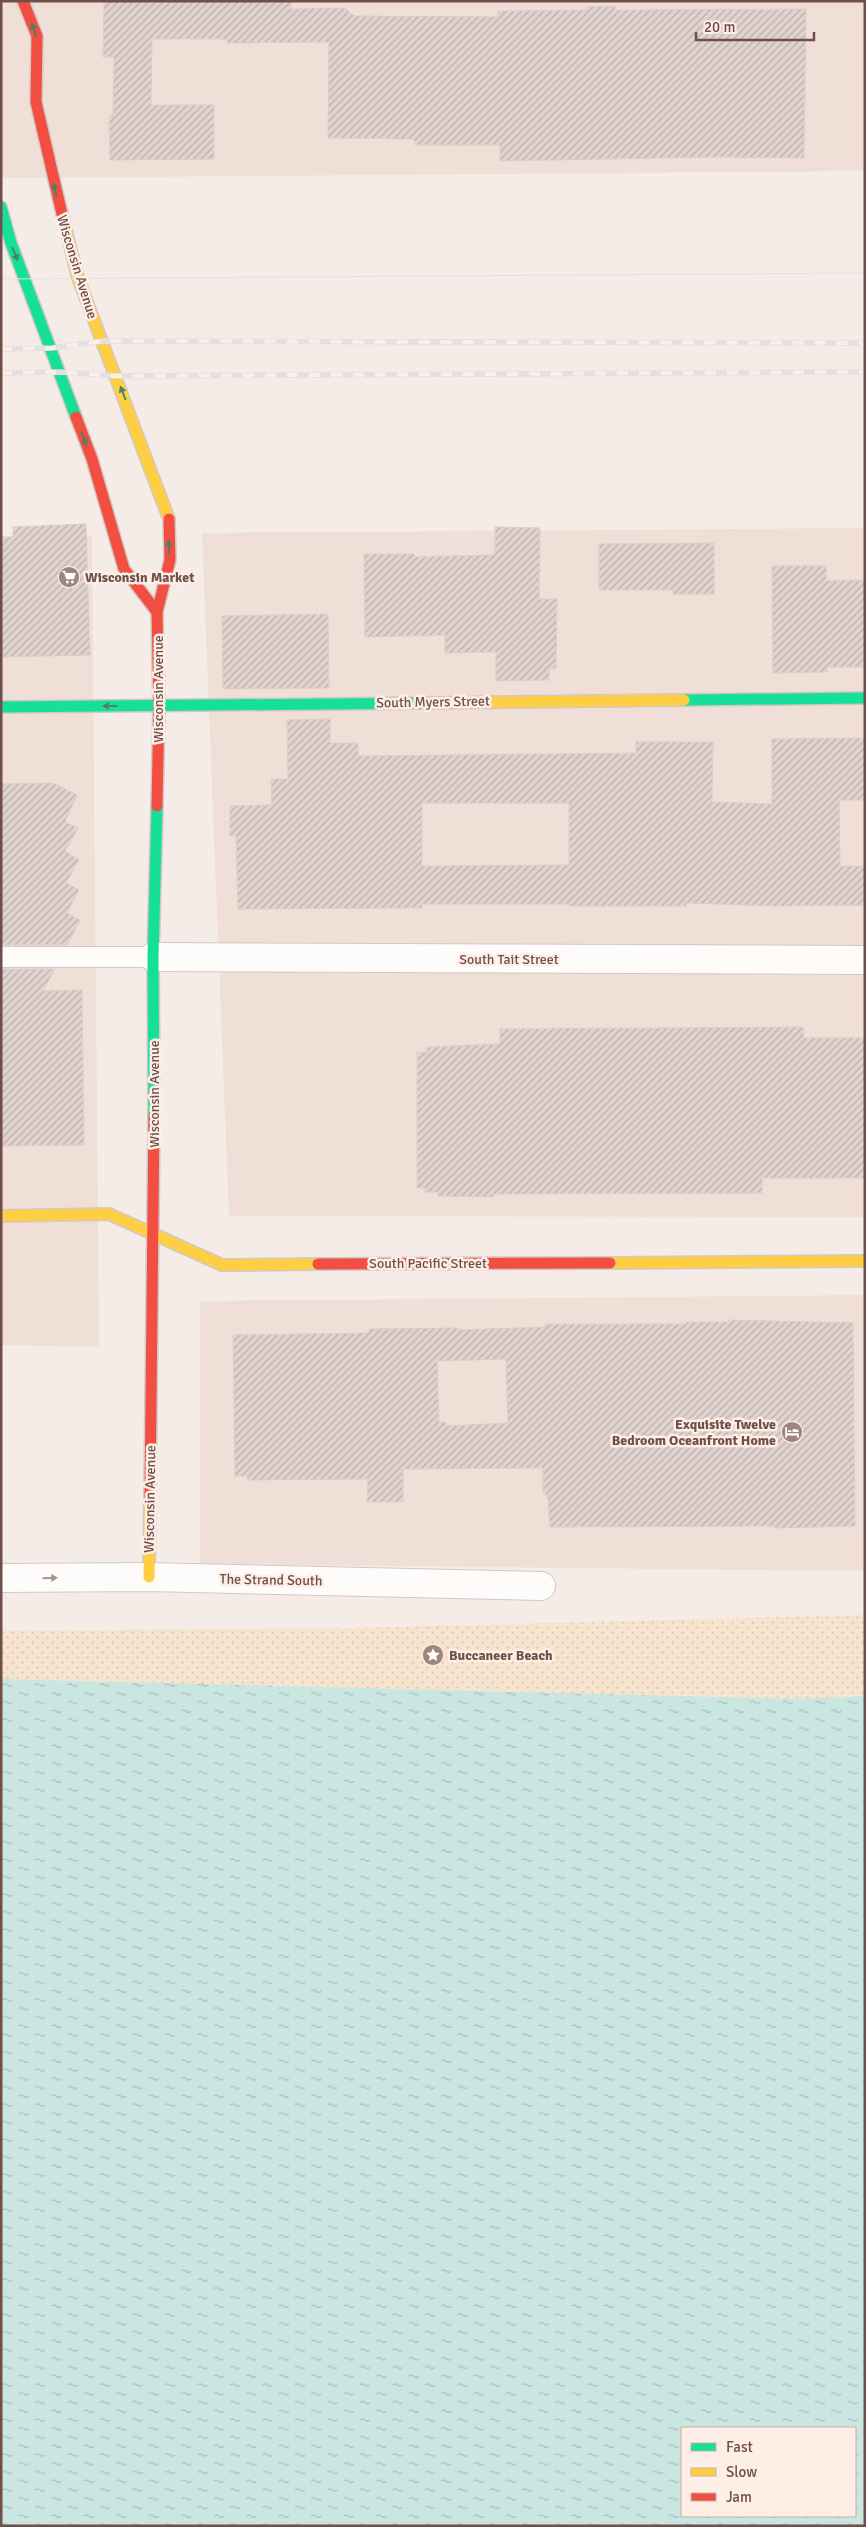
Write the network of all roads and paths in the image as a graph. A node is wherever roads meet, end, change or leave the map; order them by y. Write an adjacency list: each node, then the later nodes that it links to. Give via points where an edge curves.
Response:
1 (23, 1): 3 (main road, Wisconsin Avenue, one-way to 1, via 170,560 169,515 78,278 43,139 36,102 37,36)
2 (1, 207): 3 (main road, one-way to 3, via 11,243 92,459 124,569)
3 (157, 612): 5 (main road, Wisconsin Avenue)
4 (865, 698): 5 (main road, South Myers Street)
5 (159, 706): 6 (main road, South Myers Street, one-way to 6); 8 (main road, Wisconsin Avenue)
6 (1, 707)
7 (1, 957): 8 (lane)
8 (153, 957): 9 (street, South Tait Street); 11 (main road, Wisconsin Avenue)
9 (865, 960)
10 (1, 1216): 11 (main road, South Pacific Street, via 109,1214)
11 (154, 1235): 12 (main road, South Pacific Street, via 222,1264); 13 (main road, Wisconsin Avenue)
12 (865, 1261)
13 (149, 1577): 14 (street, The Strand South, one-way to 13); 15 (street, The Strand South)
14 (1, 1578)
15 (541, 1586)

